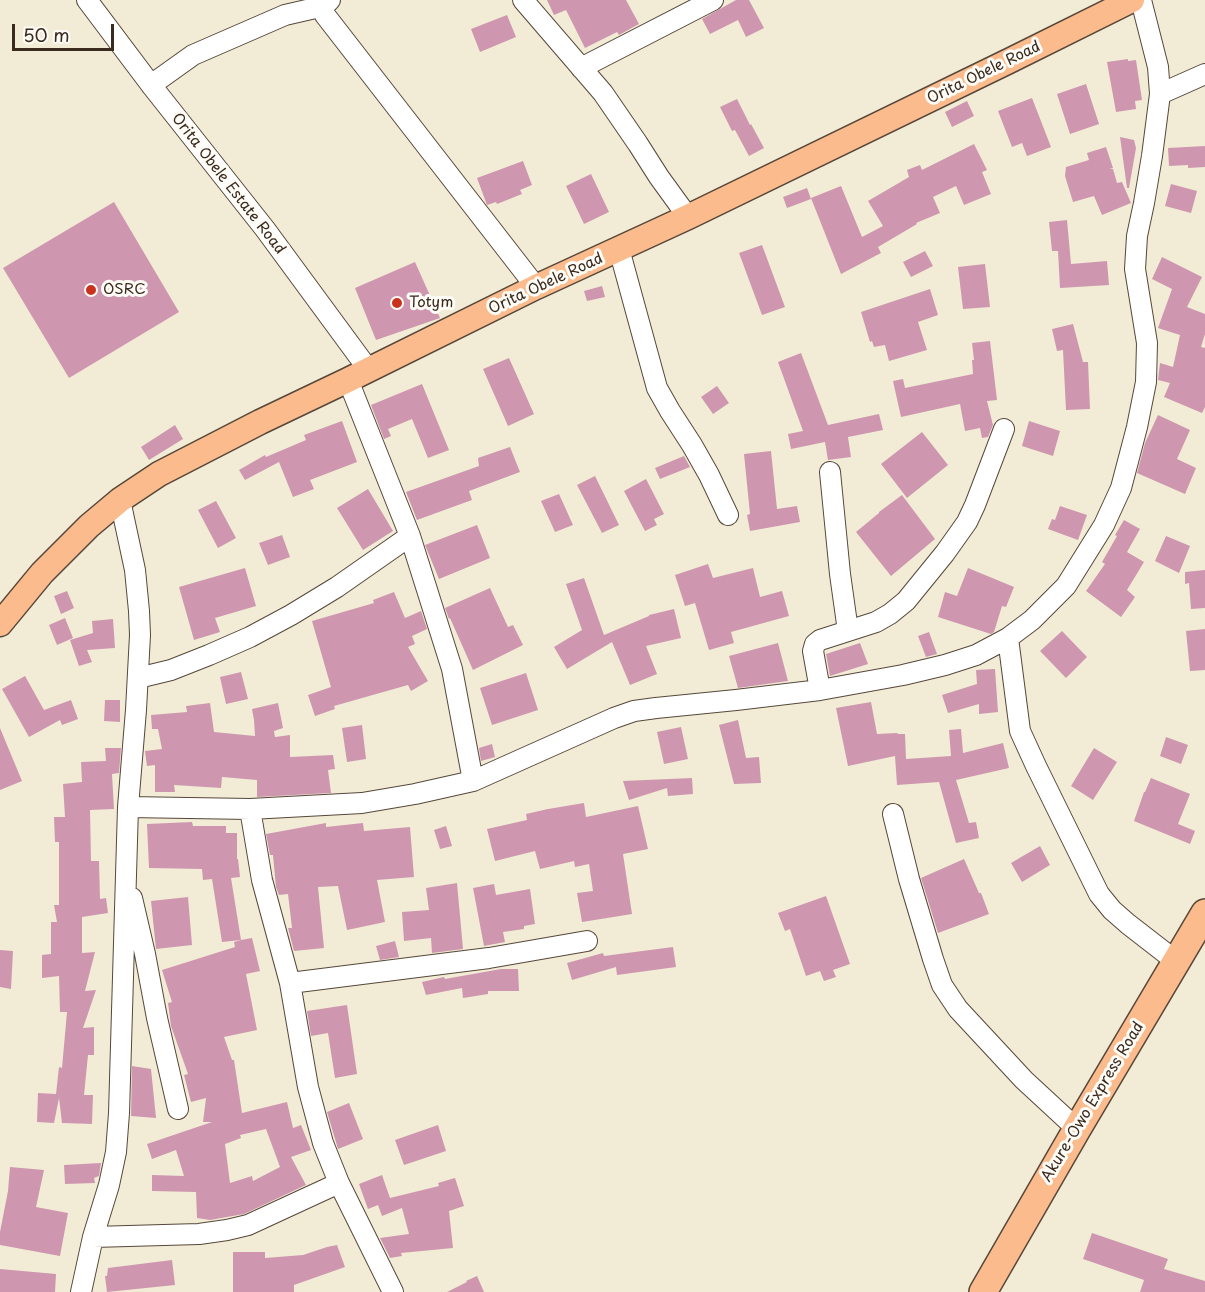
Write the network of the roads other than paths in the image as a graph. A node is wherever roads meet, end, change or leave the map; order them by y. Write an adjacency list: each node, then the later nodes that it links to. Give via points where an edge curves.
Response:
1 (87, 0): 9 (street, Orita Obele Estate Road)
2 (523, 0): 7 (street)
3 (712, 0): 7 (street)
4 (1132, 0): 11 (main road, Orita Obele Road)
5 (1142, 0): 10 (street, via 1158,67)
6 (327, 3): 9 (street, via 285,15 192,56); 13 (street, via 325,15)
7 (582, 68): 11 (street)
8 (1205, 74): 10 (street)
9 (151, 85): 14 (street, Orita Obele Estate Road, via 265,229)
10 (1160, 94): 22 (street, via 1136,248 1135,270 1147,344 1146,382 1121,488 1104,525 1066,586)
11 (688, 216): 12 (main road, Orita Obele Road)
12 (619, 249): 13 (main road, Orita Obele Road); 18 (street, via 657,388 698,455)
13 (536, 287): 14 (main road, Orita Obele Road)
14 (358, 375): 17 (main road, Orita Obele Road, via 159,474); 19 (street, Orita Obele Estate Road)
15 (1004, 429): 21 (street, via 967,522 945,553 906,601 890,614)
16 (830, 472): 21 (street)
17 (120, 500): 20 (main road, Orita Obele Road, via 42,573); 23 (street, via 135,570 140,634)
18 (728, 515)
19 (410, 536): 23 (street, via 337,586 250,637 171,670); 25 (street, Orita Obele Estate Road, via 452,669)
20 (0, 624)
21 (848, 631): 24 (street, via 815,644)
22 (1008, 638): 24 (street, via 976,655 945,665); 32 (street, via 1020,731 1099,894 1128,924)
23 (138, 678): 26 (street)
24 (820, 690): 25 (street, via 634,711)
25 (473, 781): 27 (street, via 362,803)
26 (128, 807): 27 (street); 29 (street)
27 (250, 809): 33 (street, via 262,880)
28 (893, 814): 35 (street, via 942,985 958,1009 1018,1073)
29 (126, 875): 34 (street); 37 (street, via 116,1152)
30 (1205, 913): 32 (highway, Akure-Owo Express Road)
31 (587, 941): 33 (street, via 489,958)
32 (1177, 962): 35 (highway, Akure-Owo Express Road)
33 (290, 983): 36 (street, via 308,1087)
34 (178, 1109)
35 (1077, 1129): 40 (highway, Akure-Owo Express Road)
36 (339, 1183): 37 (street, via 248,1225 227,1230); 39 (street)
37 (93, 1237): 38 (street)
38 (81, 1292)
39 (393, 1292)
40 (983, 1292)

